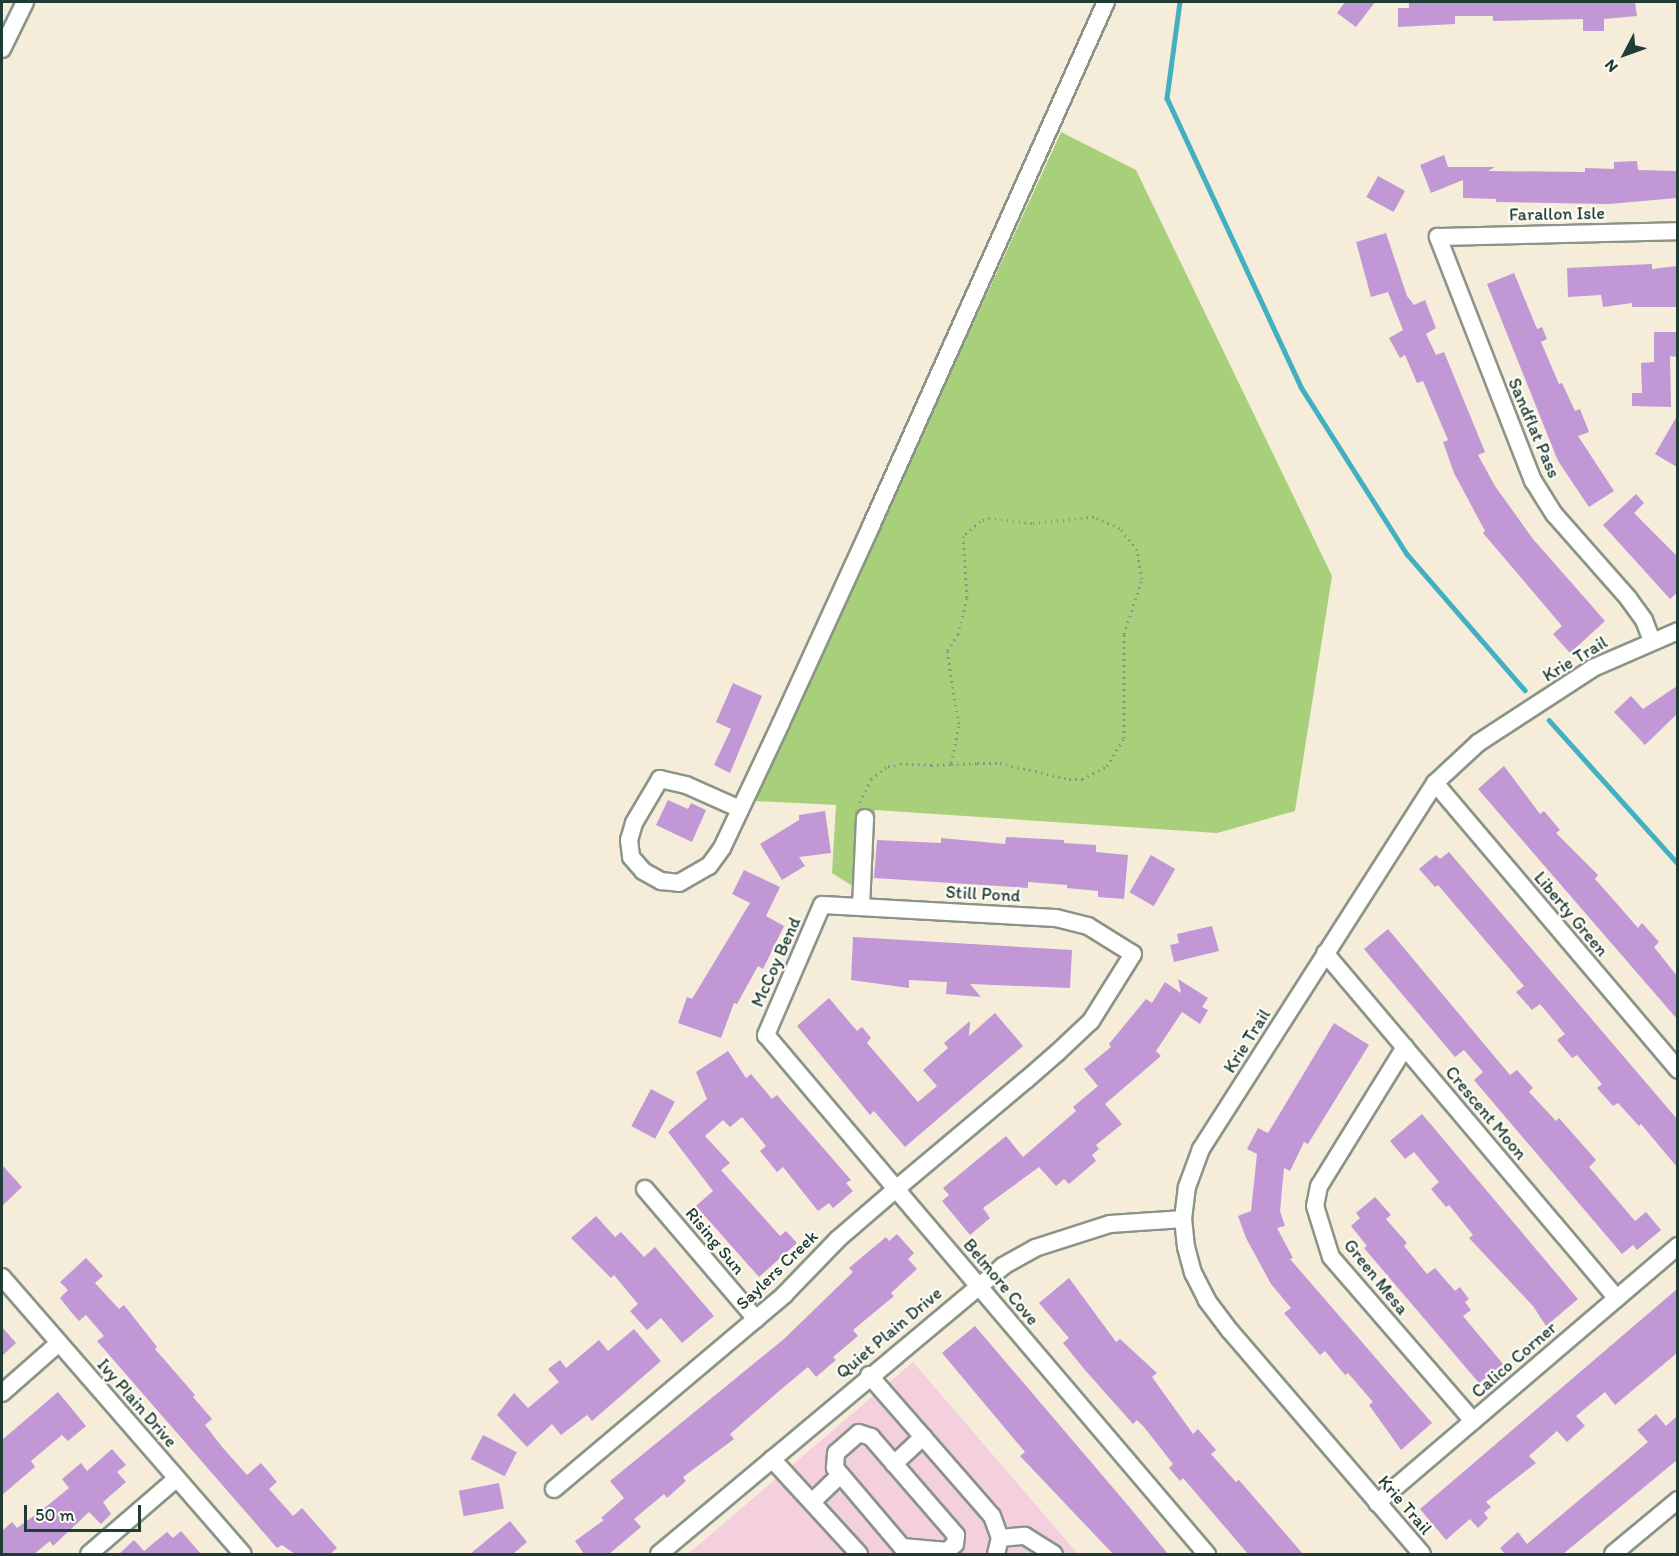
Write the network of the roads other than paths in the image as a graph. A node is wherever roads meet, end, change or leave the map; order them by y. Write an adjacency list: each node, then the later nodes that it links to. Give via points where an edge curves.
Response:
1 (25, 2): 3 (street)
2 (1106, 2): 9 (street)
3 (2, 49)
4 (1677, 231): 5 (street, Farallon Isle)
5 (1437, 237): 7 (street, Sandflat Pass, via 1533,480 1554,514 1629,599)
6 (1677, 632): 7 (street, Krie Trail)
7 (1652, 641): 8 (street, Krie Trail, via 1593,668 1507,724 1462,756)
8 (1435, 783): 13 (street, Krie Trail); 17 (street, Liberty Green)
9 (740, 809): 9 (street, via 722,848 696,877 679,883 661,881 643,872 631,857 629,840 634,823 660,779 686,785)
10 (865, 818): 12 (street)
11 (822, 905): 12 (street, Still Pond); 15 (street, McCoy Bend)
12 (861, 907): 14 (street, Still Pond, via 1072,920)
13 (1325, 953): 16 (street, Crescent Moon); 22 (street, Krie Trail, via 1201,1149 1187,1187)
14 (1133, 954): 18 (street, Saylers Creek, via 1091,1021)
15 (766, 1035): 21 (street, Belmore Cove)
16 (1405, 1047): 26 (street, Crescent Moon); 31 (street, Green Mesa, via 1319,1186 1315,1206 1331,1257)
17 (1677, 1070)
18 (1026, 1080): 19 (street); 21 (street, Saylers Creek)
19 (1037, 1093)
20 (645, 1189): 27 (street, Rising Sun)
21 (897, 1189): 25 (street, Belmore Cove); 27 (street, Saylers Creek, via 837,1239)
22 (1183, 1219): 25 (street, Quiet Plain Drive, via 1110,1224 1068,1235 1035,1248); 40 (street, Krie Trail, via 1193,1273 1207,1300)
23 (1677, 1246): 26 (street, Calico Corner)
24 (2, 1277): 28 (street, Ivy Plain Drive)
25 (977, 1284): 29 (street, Quiet Plain Drive); 47 (street, Belmore Cove)
26 (1617, 1298): 31 (street, Calico Corner)
27 (756, 1319): 37 (street, Saylers Creek)
28 (59, 1343): 30 (street); 36 (street, Ivy Plain Drive)
29 (869, 1376): 32 (street); 33 (street, Quiet Plain Drive)
30 (2, 1393)
31 (1473, 1421): 40 (street, Calico Corner)
32 (923, 1437): 34 (street); 41 (street, via 992,1516)
33 (772, 1459): 39 (street); 44 (street, Quiet Plain Drive)
34 (894, 1464): 35 (street, via 871,1437 859,1433 836,1453 835,1468); 35 (street, via 956,1535 955,1545 948,1551 902,1547)
35 (840, 1475): 39 (street)
36 (177, 1478): 42 (street); 43 (street, Ivy Plain Drive)
37 (554, 1489)
38 (1677, 1500): 49 (street)
39 (812, 1502): 45 (street)
40 (1377, 1503): 48 (street, Krie Trail)
41 (998, 1546): 46 (street, via 1025,1536)
42 (89, 1554)
43 (243, 1554)
44 (659, 1554)
45 (859, 1554)
46 (1054, 1554)
47 (1207, 1554)
48 (1422, 1554)
49 (1613, 1554)

